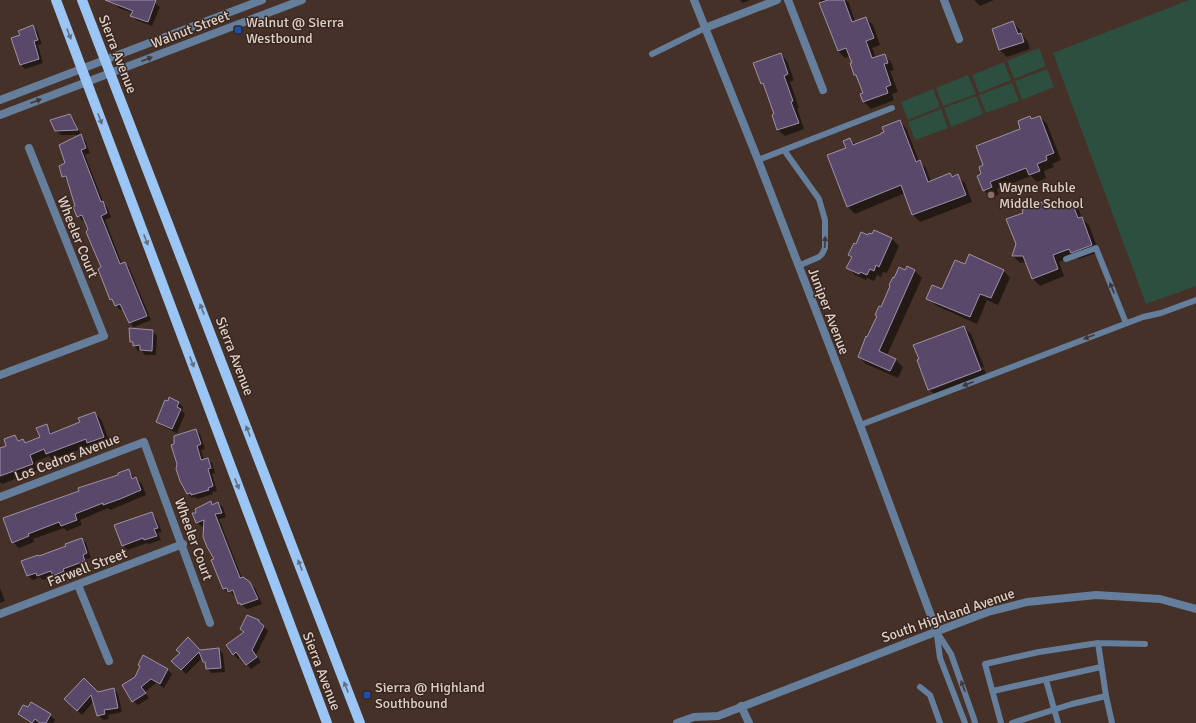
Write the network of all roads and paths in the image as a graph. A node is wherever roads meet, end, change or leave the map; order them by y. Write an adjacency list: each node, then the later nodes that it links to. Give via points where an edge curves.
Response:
1 (56, 0): 13 (main road, Sierra Avenue, one-way to 13)
2 (82, 0): 12 (main road, Sierra Avenue)
3 (262, 0): 12 (street, Walnut Street)
4 (302, 0): 14 (street, Walnut Street, one-way to 4)
5 (694, 0): 9 (street, Juniper Avenue)
6 (777, 0): 9 (street)
7 (788, 0): 16 (street)
8 (944, 0): 10 (street)
9 (705, 28): 11 (lane); 22 (street, Juniper Avenue)
10 (959, 39)
11 (652, 54)
12 (105, 60): 13 (street, Walnut Street); 14 (main road, Sierra Avenue)
13 (82, 68): 15 (main road, Sierra Avenue); 17 (street, Walnut Street)
14 (110, 73): 15 (street, Walnut Street); 50 (main road, Sierra Avenue, one-way to 14)
15 (87, 82): 19 (street, Walnut Street, one-way to 15); 49 (main road, Sierra Avenue, one-way to 49)
16 (823, 90)
17 (0, 100)
18 (892, 108): 21 (lane)
19 (0, 115)
20 (29, 148): 27 (street, Wheeler Court, via 104,336)
21 (784, 150): 22 (lane); 24 (lane, one-way to 21, via 819,257 825,248 825,220 819,199)
22 (758, 160): 24 (street, Juniper Avenue)
23 (1066, 259): 26 (lane, one-way to 23, via 1096,248)
24 (798, 266): 28 (street, Juniper Avenue)
25 (1196, 300): 26 (lane)
26 (1126, 323): 28 (lane, one-way to 28)
27 (0, 374)
28 (860, 425): 36 (street, Juniper Avenue)
29 (144, 442): 30 (street, Los Cedros Avenue); 31 (street, Wheeler Court)
30 (0, 497)
31 (182, 544): 32 (street, Farwell Street); 35 (street, Wheeler Court)
32 (78, 584): 34 (street, Farwell Street); 39 (street)
33 (1196, 609): 36 (street, South Highland Avenue, via 1160,599 1096,595 1028,602 988,612)
34 (0, 614)
35 (210, 623)
36 (937, 632): 45 (street, South Highland Avenue); 55 (lane, via 940,658); 56 (lane, one-way to 36, via 951,654)
37 (1098, 643): 38 (lane); 40 (lane); 43 (lane, via 985,664)
38 (1145, 644)
39 (108, 661)
40 (1101, 667): 41 (lane); 44 (lane)
41 (1046, 680): 43 (lane); 46 (lane)
42 (920, 687): 54 (lane, via 930,695)
43 (993, 691): 57 (lane)
44 (1106, 696): 46 (lane); 60 (lane)
45 (741, 706): 47 (street, South Highland Avenue); 53 (street)
46 (1053, 710): 48 (lane); 59 (lane)
47 (718, 716): 51 (street, South Highland Avenue, via 694,717); 52 (street, South Highland Avenue)
48 (1023, 721): 58 (lane)
49 (327, 723)
50 (360, 723)
51 (677, 723)
52 (712, 723)
53 (749, 723)
54 (940, 723)
55 (965, 723)
56 (975, 723)
57 (1001, 723)
58 (1012, 723)
59 (1058, 723)
60 (1112, 723)

